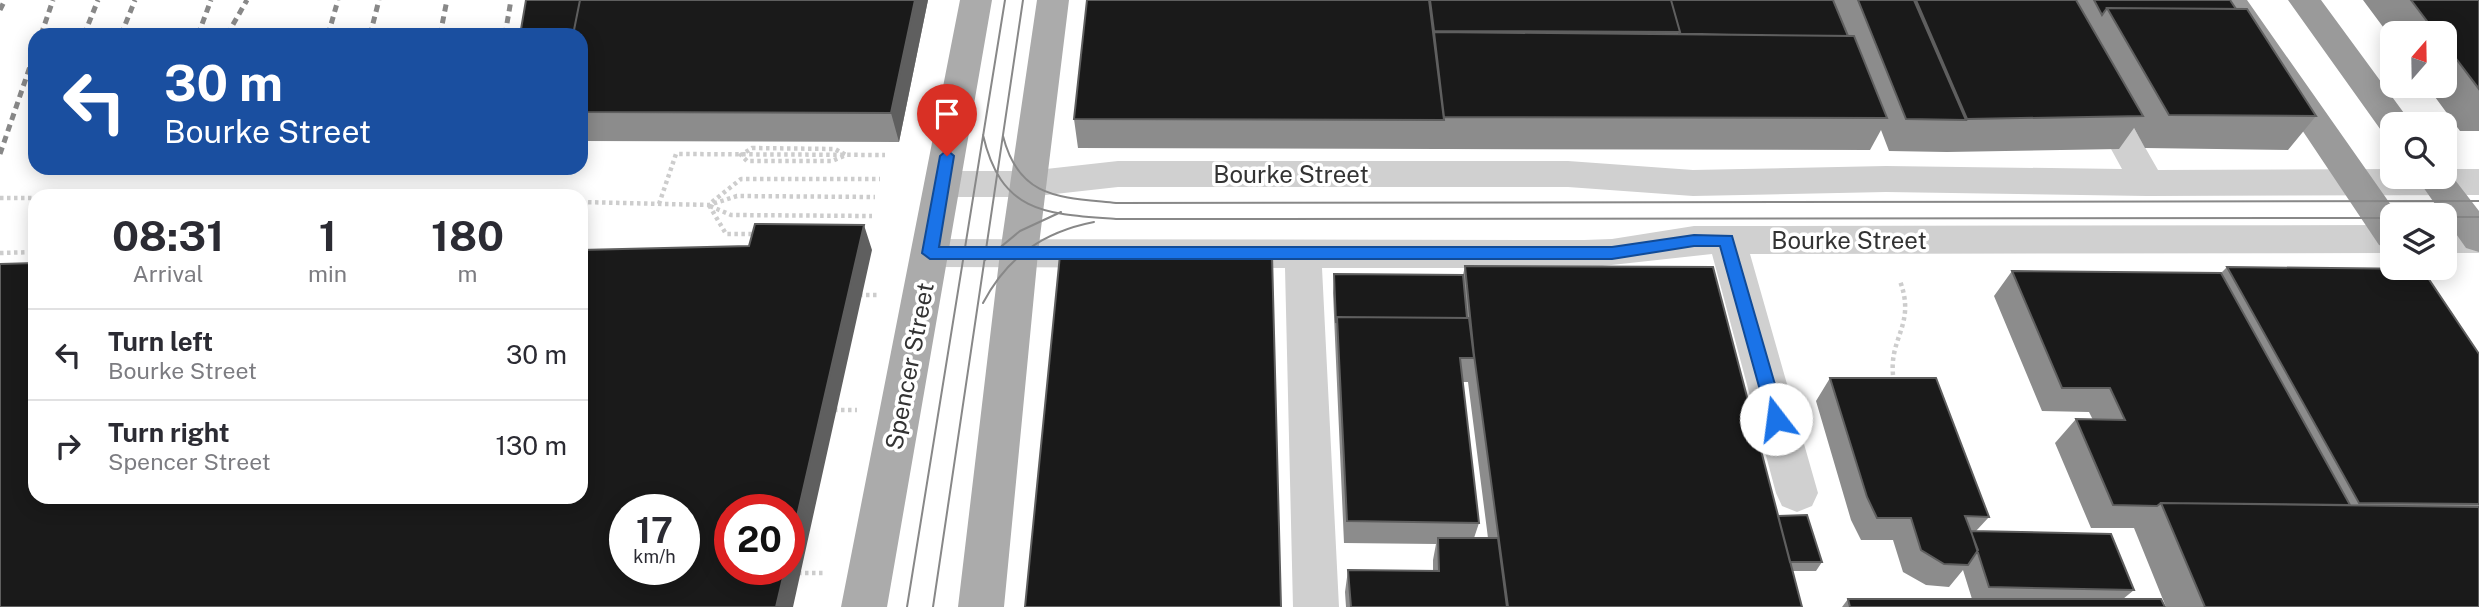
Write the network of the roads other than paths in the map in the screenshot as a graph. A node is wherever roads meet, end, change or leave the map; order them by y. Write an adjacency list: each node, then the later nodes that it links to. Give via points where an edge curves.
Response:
1 (976, 0): 12 (main road, Spencer Street)
2 (1053, 0): 13 (main road)
3 (2231, 0): 11 (highway)
4 (2304, 0): 6 (highway)
5 (2087, 74): 10 (street)
6 (2386, 112)
7 (2457, 181): 9 (street, Bourke Street)
8 (2380, 182): 11 (street, Bourke Street)
9 (2479, 182)
10 (2147, 183): 11 (street, Bourke Street); 13 (street, Bourke Street, via 1886,179 1693,183 1568,174 1118,174)
11 (2355, 183): 15 (highway)
12 (942, 184): 13 (street, Bourke Street); 20 (main road, Spencer Street)
13 (1028, 184): 21 (main road)
14 (2443, 189): 18 (highway)
15 (2380, 219)
16 (2380, 237): 19 (street, Bourke Street)
17 (2457, 239): 18 (street)
18 (2479, 239)
19 (1727, 240): 22 (street, Bourke Street, via 1694,240 1612,253); 23 (street)
20 (930, 253): 21 (street, Bourke Street); 24 (main road, Spencer Street)
21 (1019, 253): 22 (street, Bourke Street); 25 (main road)
22 (1303, 255): 26 (street)
23 (1797, 492)
24 (864, 607)
25 (981, 607)
26 (1317, 607)

